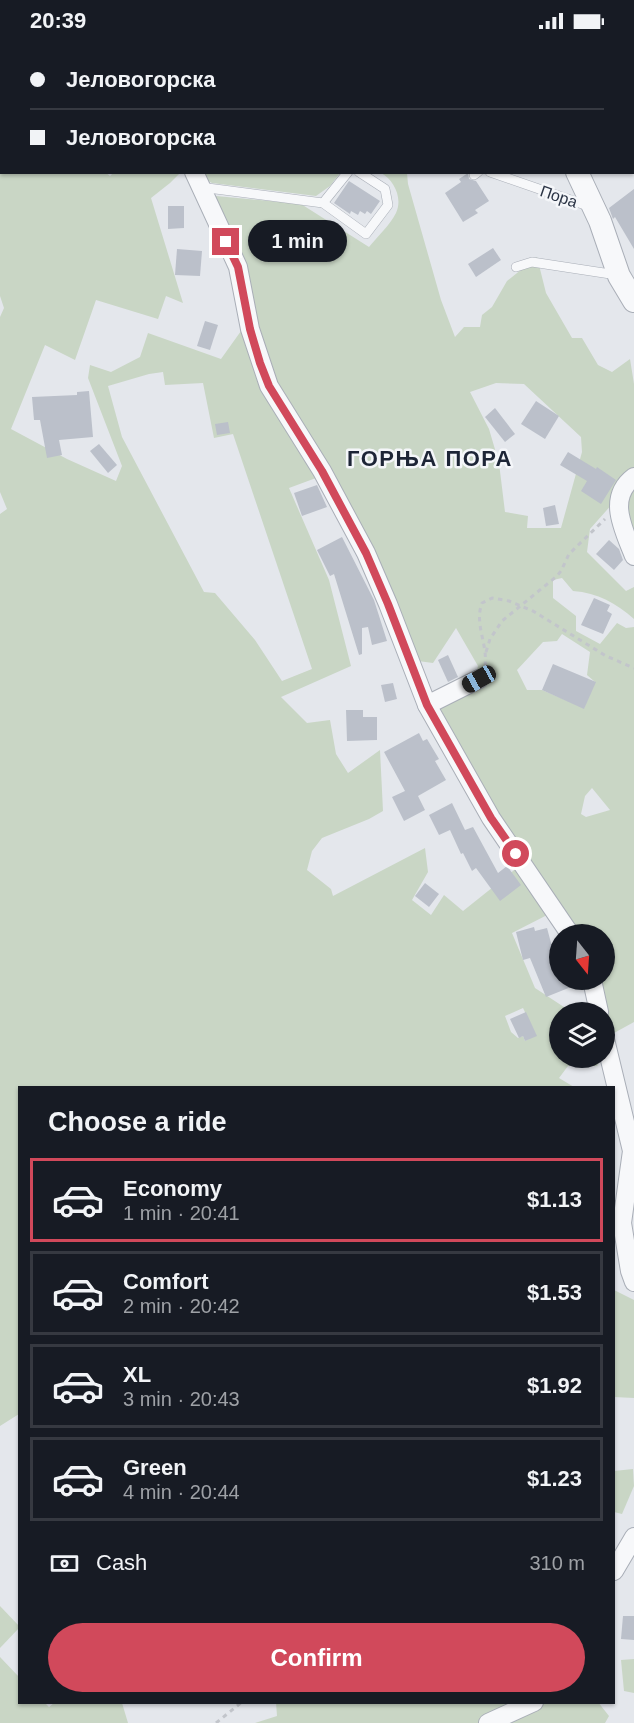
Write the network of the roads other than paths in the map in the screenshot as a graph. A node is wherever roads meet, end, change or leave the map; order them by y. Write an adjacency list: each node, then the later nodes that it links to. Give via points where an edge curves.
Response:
1 (346, 174): 6 (lane)
2 (362, 174): 6 (lane, via 386,189 388,205 366,234)
3 (496, 174): 7 (lane, Пора)
4 (578, 174): 7 (street, Пора)
5 (197, 180): 6 (lane); 14 (street, via 238,267 250,329 269,386 322,471 366,553)
6 (322, 203)
7 (594, 207): 9 (street, Пора)
8 (516, 267): 9 (lane, via 532,262)
9 (619, 276): 10 (street, Пора)
10 (634, 301)
11 (634, 477): 12 (street, via 623,488 618,502 621,525)
12 (634, 556)
13 (479, 679): 14 (street)
14 (427, 705): 15 (street, via 491,818)
15 (563, 924)
16 (615, 1068): 17 (street)
17 (628, 1106): 18 (street, via 632,1151 622,1223)
18 (634, 1282)
19 (634, 1538): 20 (street)
20 (615, 1569)
21 (530, 1704): 22 (street)
22 (488, 1723)

